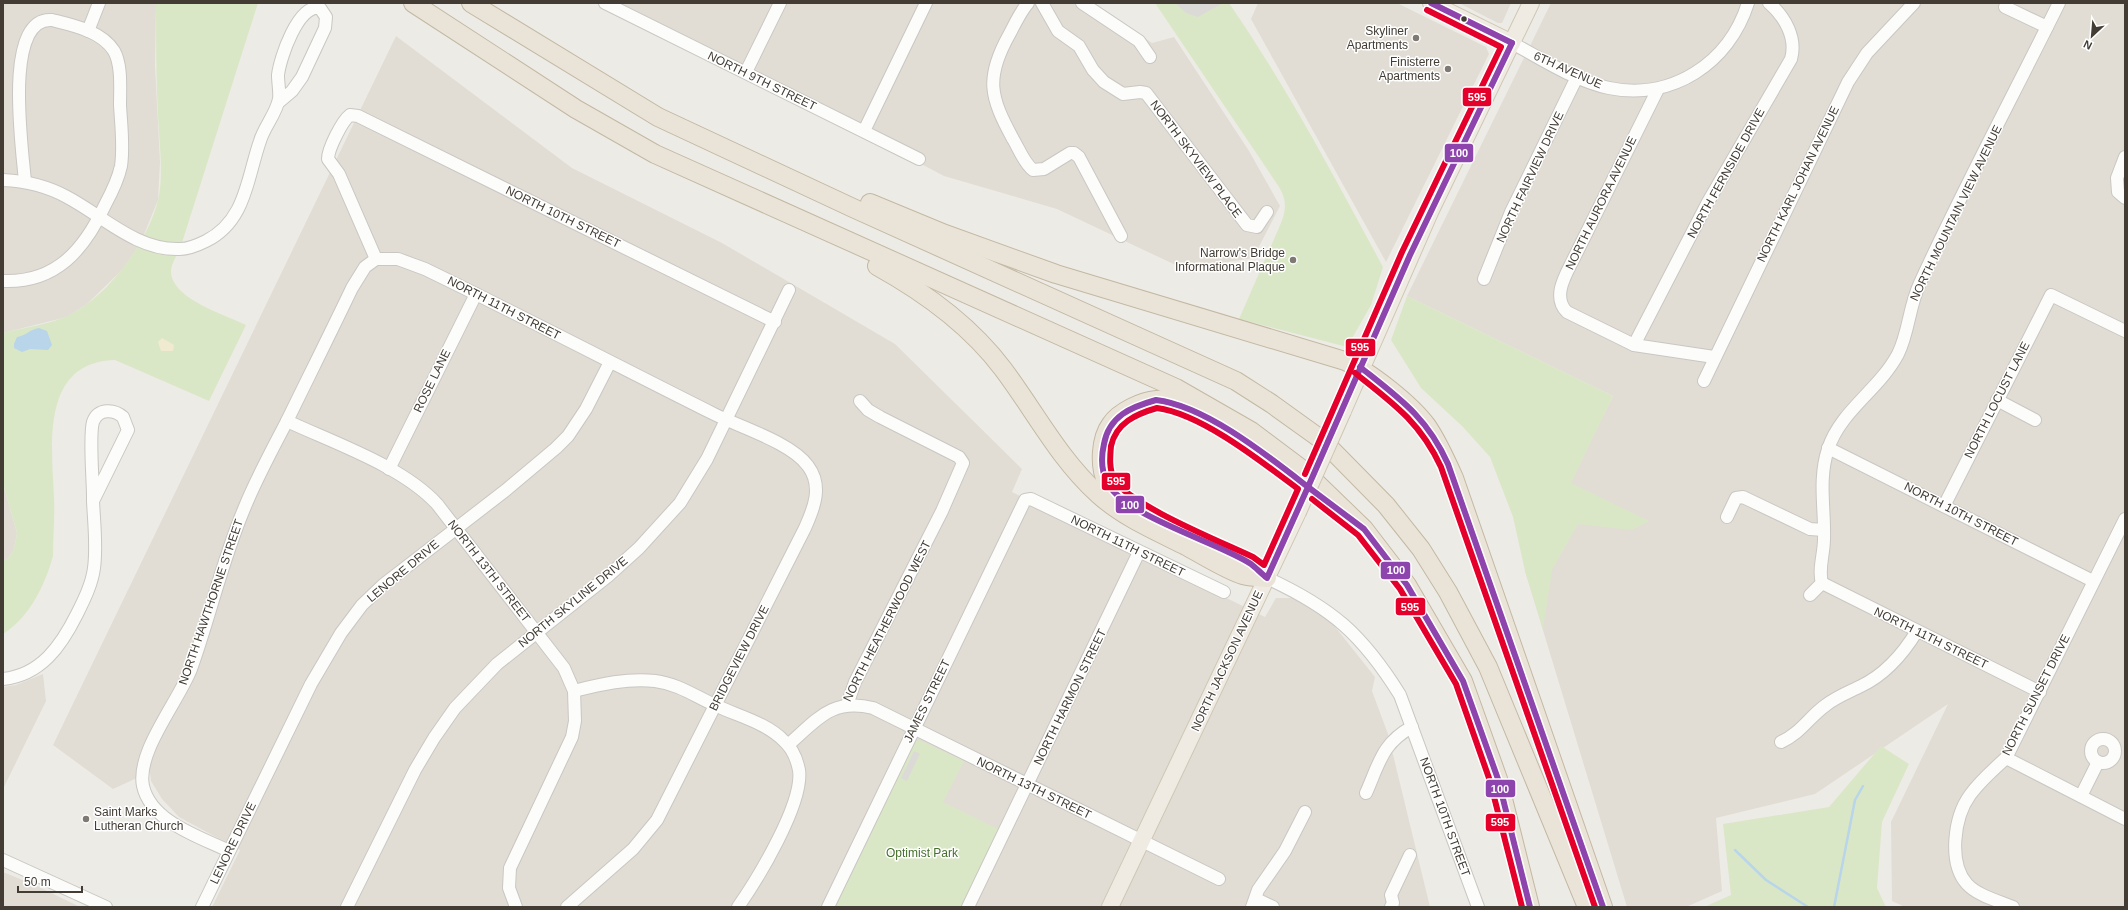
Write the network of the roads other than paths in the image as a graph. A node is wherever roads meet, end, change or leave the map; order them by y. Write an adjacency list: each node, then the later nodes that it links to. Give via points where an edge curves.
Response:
1 (99, 3): 19 (street)
2 (413, 3): 34 (highway, via 576,109 649,151)
3 (470, 3): 21 (highway)
4 (605, 3): 17 (street, NORTH 9TH STREET)
5 (780, 3): 23 (street)
6 (926, 3): 27 (street)
7 (1028, 3): 36 (street, via 1004,44 996,66 993,87 998,109 1033,170 1044,169 1064,155 1077,155)
8 (1042, 3): 33 (street, NORTH SKYVIEW PLACE, via 1058,31 1079,46 1093,70 1104,82 1121,93 1146,93 1247,225 1257,227)
9 (1082, 3): 22 (street, via 1139,41)
10 (1431, 3): 20 (main road, 6TH AVENUE)
11 (1531, 3): 20 (main road, NORTH JACKSON AVENUE)
12 (1748, 3): 25 (street, 6TH AVENUE, via 1736,32 1715,59 1692,76)
13 (1770, 3): 44 (street, NORTH FERNSIDE DRIVE, via 1790,32 1793,43 1790,59 1708,202)
14 (1914, 3): 45 (street, NORTH KARL JOHAN AVENUE, via 1867,53 1848,82)
15 (2059, 3): 18 (street, NORTH MOUNTAIN VIEW AVENUE)
16 (2006, 7): 18 (street)
17 (630, 8): 23 (street, NORTH 9TH STREET)
18 (2047, 27): 54 (street, NORTH MOUNTAIN VIEW AVENUE, via 1920,282 1898,353 1880,381 1838,426)
19 (88, 31): 31 (street, via 46,20 34,26 26,41 19,66); 35 (street, via 102,39 114,51 119,76 121,164)
20 (1512, 43): 24 (street, 6TH AVENUE); 47 (main road, NORTH JACKSON AVENUE, via 1431,210)
21 (558, 56): 47 (highway, via 698,130 945,234 1056,274); 107 (highway, via 621,96 702,139 1236,382 1322,440 1386,505 1421,549 1448,592 1488,667)
22 (1150, 57)
23 (746, 72): 27 (street, NORTH 9TH STREET)
24 (1577, 77): 25 (street, 6TH AVENUE, via 1608,88); 38 (street, NORTH FAIRVIEW DRIVE, via 1512,212)
25 (1658, 89): 44 (street, NORTH AURORA AVENUE, via 1562,285 1560,301 1562,307 1573,315)
26 (278, 102): 26 (street, via 298,84 318,42 326,21 325,13 320,8 313,8 304,14 291,36 279,70); 35 (street, via 261,138 240,207 231,221 216,235 188,248 157,248 141,242)
27 (864, 131): 29 (street, NORTH 9TH STREET)
28 (2125, 157): 32 (street, via 2117,178)
29 (919, 159)
30 (3, 180): 31 (street)
31 (25, 182): 35 (street, via 66,196)
32 (2121, 193)
33 (1267, 212)
34 (784, 213): 62 (highway, via 1176,388 1251,431 1303,470); 65 (highway, via 903,280 953,316 1002,367 1081,477 1118,510 1241,575)
35 (100, 217): 39 (street, via 84,242 56,270 29,279)
36 (1121, 236)
37 (376, 259): 41 (street, NORTH 11TH STREET, via 406,261); 42 (street, NORTH 10TH STREET, via 339,174 328,159 342,126 350,116 360,117); 53 (street, NORTH HAWTHORNE STREET, via 365,267 352,288)
38 (1484, 279)
39 (3, 281)
40 (789, 290): 42 (street, NORTH SKYLINE DRIVE)
41 (476, 294): 46 (street, NORTH 11TH STREET); 55 (street, ROSE LANE)
42 (775, 322): 51 (street, NORTH SKYLINE DRIVE)
43 (2125, 331): 49 (street, NORTH LOCUST LANE, via 2051,295)
44 (1634, 345): 45 (street)
45 (1714, 357): 48 (street, NORTH KARL JOHAN AVENUE)
46 (610, 362): 51 (street, NORTH 11TH STREET); 61 (street, LENORE DRIVE, via 586,409 568,436 512,486)
47 (1360, 367): 65 (main road, NORTH JACKSON AVENUE, bridge, via 1343,411); 108 (highway, via 1426,424 1440,446 1454,478)
48 (1704, 380)
49 (1997, 400): 52 (street); 58 (street, NORTH LOCUST LANE)
50 (860, 401): 76 (street, NORTH HEATHERWOOD WEST, via 868,410 959,457 962,462 942,511 851,690)
51 (727, 420): 71 (street, NORTH SKYLINE DRIVE, via 698,476 659,528 608,576); 75 (street, BRIDGEVIEW DRIVE, via 796,453 809,467 817,491 805,528)
52 (2035, 420)
53 (287, 421): 55 (street, NORTH 13TH STREET); 89 (street, NORTH HAWTHORNE STREET, via 241,517 221,570 190,670 147,754 142,770 147,796 156,809 179,827)
54 (1828, 448): 58 (street, NORTH 10TH STREET); 63 (street, NORTH MOUNTAIN VIEW AVENUE, via 1822,475)
55 (389, 468): 61 (street, NORTH 13TH STREET, via 425,491)
56 (1031, 499): 64 (street, NORTH 11TH STREET); 78 (street, JAMES STREET, via 1027,499 1021,506)
57 (93, 501): 57 (street, via 128,430 123,417 105,410 97,415 92,428); 72 (street, via 94,569 87,592 70,627 51,656 37,668)
58 (1944, 506): 66 (street, NORTH 10TH STREET)
59 (1727, 517): 63 (street, via 1736,498 1743,497 1810,529)
60 (2125, 519): 66 (street, NORTH SUNSET DRIVE)
61 (455, 528): 71 (street, NORTH 13TH STREET); 89 (street, LENORE DRIVE, via 383,585 362,605 341,633 311,684)
62 (1364, 529): 65 (highway, via 1253,445 1199,414 1172,402 1156,400 1132,406 1111,424 1104,442 1101,462 1107,483 1120,498 1139,511 1250,564); 106 (highway, via 1407,585 1463,682 1498,779)
63 (1824, 530): 67 (street, NORTH MOUNTAIN VIEW AVENUE, via 1824,550 1819,575)
64 (1140, 552): 68 (street, NORTH 11TH STREET); 83 (street, NORTH HARMON STREET)
65 (1267, 578): 77 (street, NORTH 10TH STREET, via 1311,600 1353,632 1382,667 1400,695); 88 (main road, NORTH JACKSON AVENUE)
66 (2093, 581): 74 (street, NORTH SUNSET DRIVE)
67 (1822, 583): 69 (street); 70 (street, NORTH 11TH STREET)
68 (1224, 592)
69 (1810, 595)
70 (1917, 630): 74 (street, NORTH 11TH STREET); 79 (street, via 1908,645 1888,667 1871,680 1826,704 1794,736)
71 (537, 632): 73 (street, NORTH 13TH STREET, via 564,668); 96 (street, NORTH SKYLINE DRIVE, via 484,676 442,726 415,770)
72 (3, 680)
73 (574, 692): 75 (street, via 618,682 654,681 688,691); 97 (street, via 575,721 570,743 510,868 509,888)
74 (2040, 692): 81 (street, NORTH SUNSET DRIVE)
75 (714, 705): 80 (street, via 770,730); 98 (street, BRIDGEVIEW DRIVE, via 678,781 648,833 628,854)
76 (848, 705): 78 (street, NORTH 13TH STREET, via 873,708); 80 (street, NORTH HEATHERWOOD WEST, via 829,710)
77 (1412, 727): 84 (street, via 1398,735 1386,747); 105 (street, NORTH 10TH STREET)
78 (914, 728): 83 (street, NORTH 13TH STREET); 100 (street, JAMES STREET)
79 (1781, 742)
80 (788, 745): 99 (street, via 798,770 797,793 772,850)
81 (2006, 758): 85 (street); 109 (street, NORTH SUNSET DRIVE, via 1969,795 1959,820 1955,859 1959,873 1967,885)
82 (2098, 762): 85 (street)
83 (1028, 784): 88 (street, NORTH 13TH STREET); 101 (street, NORTH HARMON STREET)
84 (1366, 792)
85 (2081, 796): 87 (street)
86 (1305, 812): 93 (street, via 1285,851 1258,890)
87 (2125, 819)
88 (1142, 841): 92 (street, NORTH 13TH STREET); 102 (main road, NORTH JACKSON AVENUE)
89 (229, 851): 95 (street, LENORE DRIVE)
90 (1410, 854): 104 (street, via 1391,895)
91 (3, 860): 94 (street)
92 (1219, 879)
93 (1254, 903): 103 (street)
94 (106, 907)
95 (202, 907)
96 (347, 907)
97 (516, 907)
98 (567, 907)
99 (738, 907)
100 (828, 907)
101 (968, 907)
102 (1110, 907)
103 (1273, 907)
104 (1391, 907)
105 (1478, 907)
106 (1530, 907)
107 (1587, 907)
108 (1603, 907)
109 (2014, 907)

